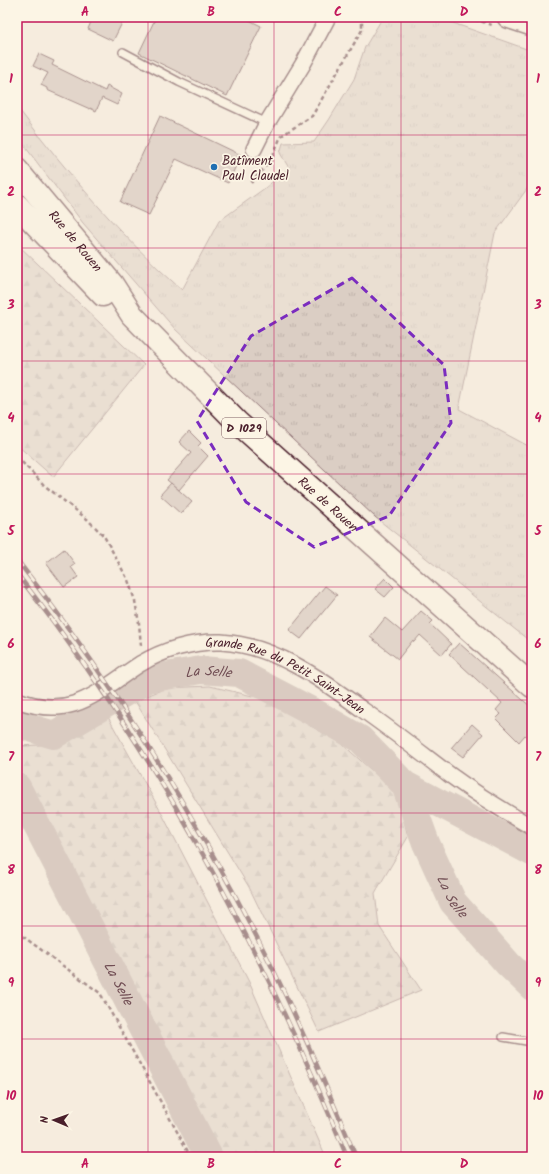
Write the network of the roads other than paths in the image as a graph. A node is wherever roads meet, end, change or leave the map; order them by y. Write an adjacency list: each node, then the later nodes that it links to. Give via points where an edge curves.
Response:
1 (328, 17): 5 (street)
2 (508, 17): 3 (street)
3 (532, 25)
4 (122, 52): 5 (lane)
5 (267, 124): 6 (street)
6 (254, 149)
7 (17, 170): 9 (main road, Rue de Rouen / D 1029, via 112,284)
8 (17, 205): 9 (main road, Rue de Rouen / D 1029, via 114,305)
9 (132, 315): 10 (main road, Rue de Rouen / D 1029, via 237,422)
10 (532, 686)
11 (17, 700): 12 (street, Grande Rue du Petit Saint-Jean, via 36,706 65,707 87,700 141,664 175,648 202,643 237,644 283,659 321,680 472,791)
12 (532, 827)
13 (503, 1037): 14 (lane)
14 (532, 1042)

